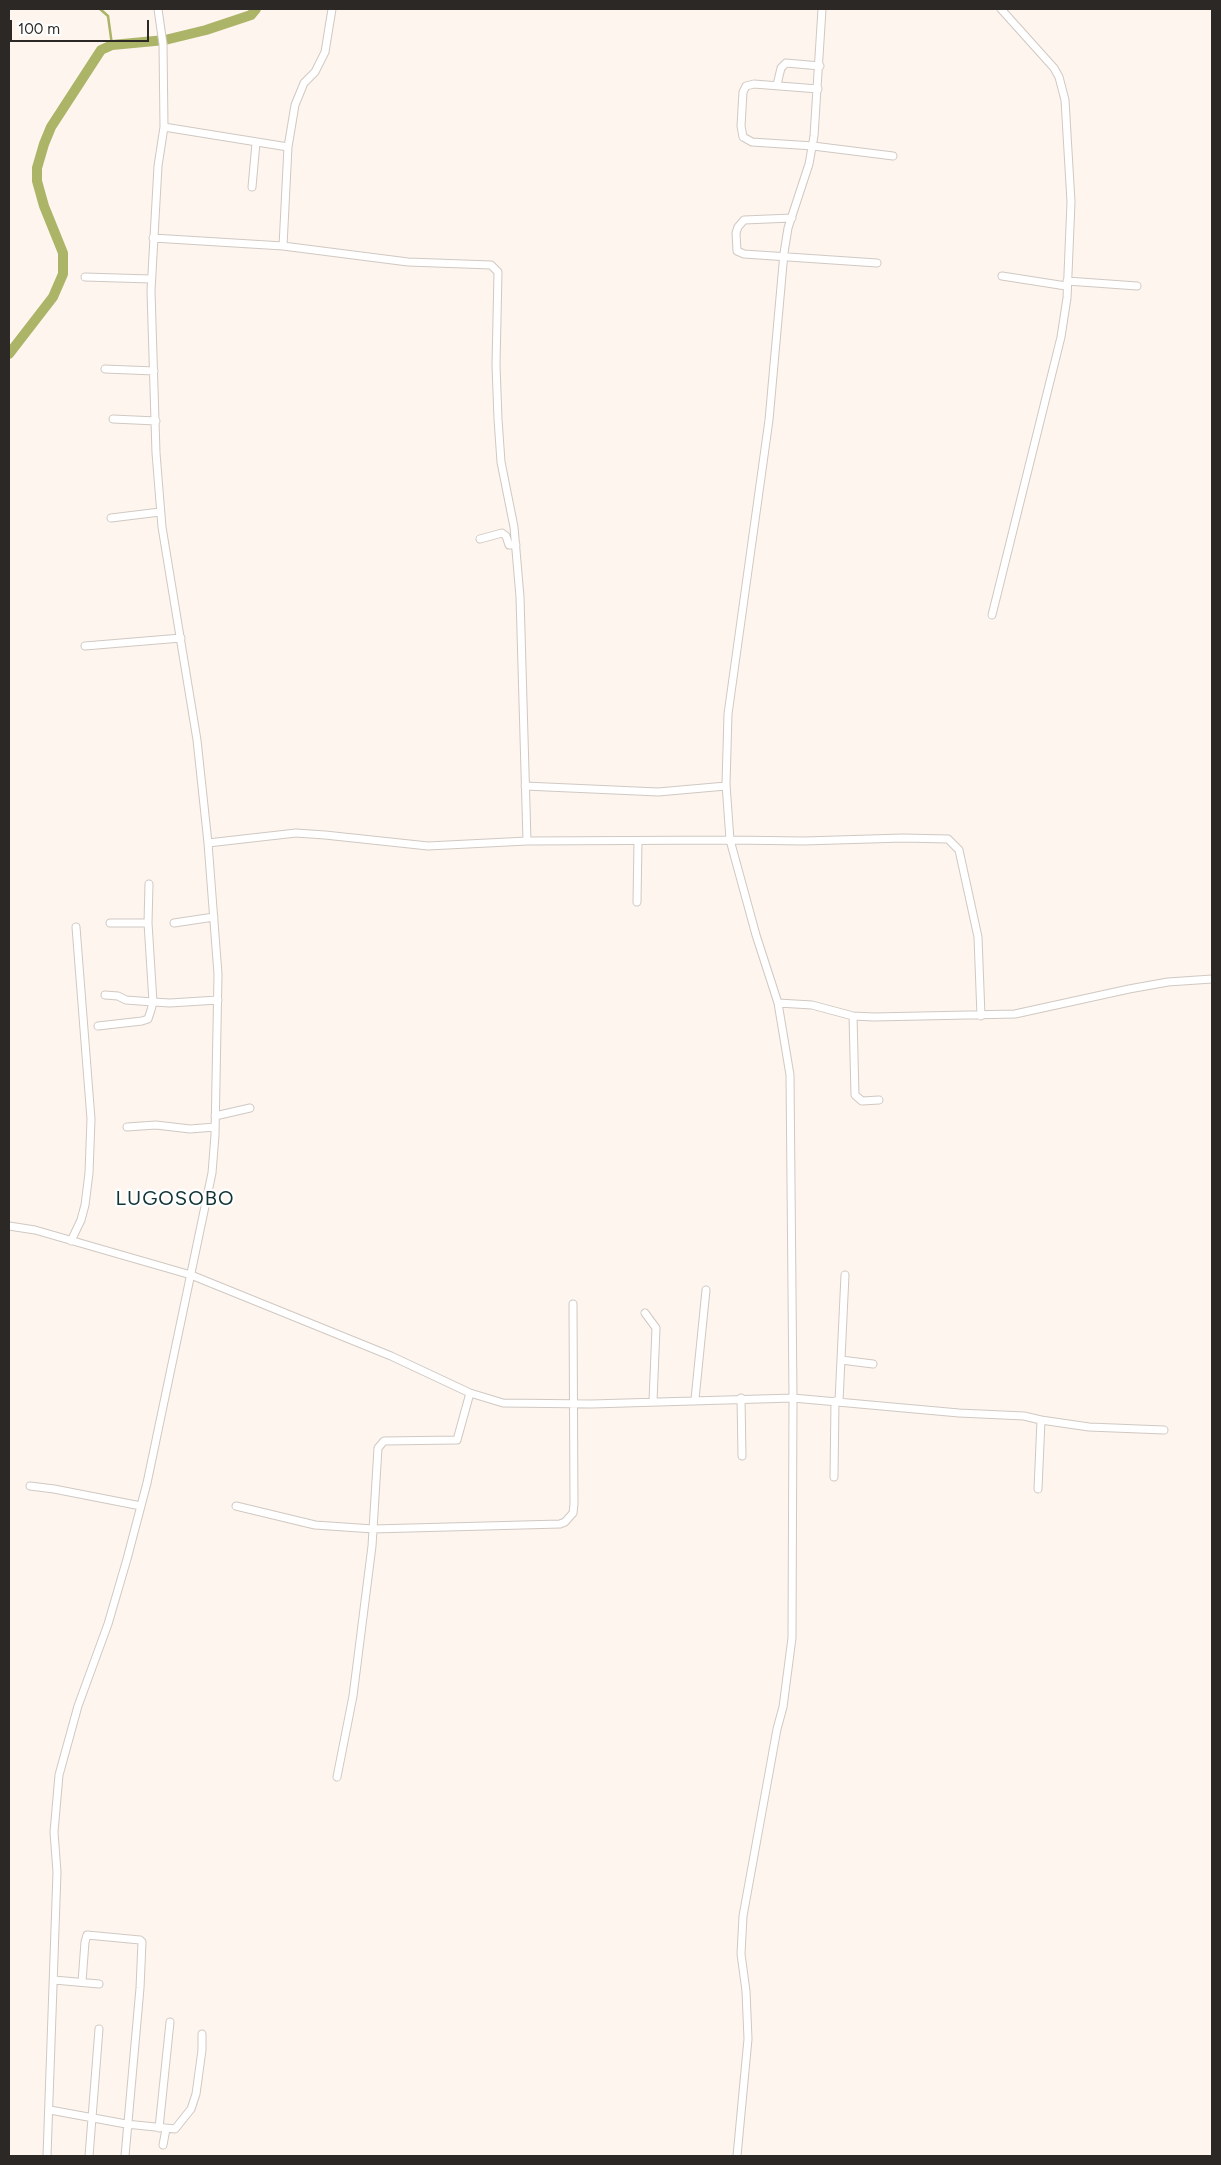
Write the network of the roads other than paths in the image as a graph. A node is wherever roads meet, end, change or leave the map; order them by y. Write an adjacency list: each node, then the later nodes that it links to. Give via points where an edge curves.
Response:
1 (158, 9): 8 (street, via 164,44)
2 (332, 9): 11 (street, via 325,52 299,94)
3 (822, 9): 5 (street)
4 (1001, 9): 22 (street, via 1054,68 1063,86 1071,202)
5 (820, 66): 6 (street, via 786,63 781,68); 7 (street)
6 (777, 85): 7 (street); 10 (street, via 750,84 744,88 743,137 752,142)
7 (818, 88): 10 (street)
8 (164, 127): 9 (street); 15 (street)
9 (256, 143): 11 (street); 13 (street)
10 (813, 146): 12 (street); 14 (street)
11 (288, 148): 16 (street)
12 (893, 156)
13 (252, 187)
14 (792, 218): 17 (street); 17 (street, via 744,220 736,233 736,248 740,254)
15 (153, 238): 16 (street); 21 (street)
16 (284, 246): 31 (street, via 408,262 494,267 499,276 496,365 502,462)
17 (783, 257): 18 (street); 36 (street, via 769,420 728,714)
18 (878, 263)
19 (1002, 276): 22 (street)
20 (85, 277): 21 (street)
21 (151, 280): 25 (street)
22 (1067, 284): 23 (street); 32 (street, via 1061,337)
23 (1137, 286)
24 (105, 370): 25 (street)
25 (154, 372): 27 (street)
26 (113, 419): 27 (street)
27 (156, 421): 28 (street)
28 (160, 512): 29 (street); 33 (street)
29 (111, 518)
30 (480, 540): 31 (street, via 502,533 509,545)
31 (516, 545): 35 (street)
32 (992, 615)
33 (181, 638): 34 (street); 40 (street, via 198,740)
34 (85, 646)
35 (525, 786): 36 (street, via 658,792); 38 (street)
36 (726, 786): 37 (street)
37 (730, 840): 39 (street); 52 (street); 54 (street, via 948,839 959,850 978,937)
38 (527, 841): 39 (street); 40 (street, via 428,846 296,833)
39 (638, 841): 42 (street)
40 (208, 842): 43 (street)
41 (149, 884): 45 (street)
42 (637, 902)
43 (214, 917): 46 (street); 50 (street)
44 (110, 923): 45 (street)
45 (148, 923): 51 (street)
46 (174, 923)
47 (76, 927): 62 (street, via 91,1119 85,1205)
48 (1212, 979): 54 (street, via 1168,982 1015,1014)
49 (105, 995): 51 (street)
50 (218, 1000): 51 (street); 58 (street)
51 (153, 1002): 55 (street, via 146,1020)
52 (778, 1003): 53 (street, via 812,1005); 72 (street, via 790,1075)
53 (853, 1016): 54 (street); 56 (street, via 854,1090 862,1102)
54 (981, 1016)
55 (98, 1026)
56 (879, 1100)
57 (250, 1108): 58 (street)
58 (215, 1116): 60 (street)
59 (127, 1127): 60 (street)
60 (215, 1127): 64 (street, via 212,1173)
61 (9, 1226): 62 (street)
62 (71, 1241): 64 (street)
63 (845, 1274): 68 (street)
64 (192, 1276): 70 (street, via 391,1356); 83 (street)
65 (706, 1290): 73 (street)
66 (573, 1304): 76 (street)
67 (645, 1313): 74 (street, via 656,1328)
68 (842, 1360): 69 (street); 75 (street)
69 (873, 1364)
70 (470, 1393): 76 (street, via 503,1403); 85 (street, via 457,1440 384,1441 378,1448)
71 (741, 1398): 72 (street); 73 (street); 79 (street)
72 (793, 1398): 75 (street); 101 (street, via 792,1638 783,1707 743,1916 741,1954 748,2039)
73 (694, 1400): 74 (street)
74 (653, 1401): 76 (street)
75 (837, 1401): 77 (street); 80 (street)
76 (574, 1404): 85 (street, via 574,1504 573,1513 565,1522)
77 (1041, 1420): 78 (street); 82 (street)
78 (1164, 1430)
79 (742, 1456)
80 (834, 1477)
81 (30, 1486): 83 (street)
82 (1038, 1489)
83 (141, 1506): 87 (street, via 108,1624 78,1706 60,1775 54,1832 57,1872)
84 (236, 1506): 85 (street, via 315,1525)
85 (373, 1529): 86 (street, via 353,1696)
86 (337, 1777)
87 (54, 1980): 88 (street); 93 (street)
88 (82, 1982): 89 (street); 95 (street, via 88,1935 142,1942)
89 (99, 1984)
90 (170, 2022): 96 (street)
91 (99, 2029): 94 (street)
92 (202, 2034): 96 (street, via 196,2094 191,2109 175,2129)
93 (50, 2110): 94 (street); 98 (street)
94 (91, 2116): 95 (street); 99 (street)
95 (126, 2124): 96 (street); 100 (street)
96 (163, 2128): 97 (street)
97 (162, 2145)
98 (47, 2156)
99 (89, 2156)
100 (125, 2156)
101 (737, 2156)

